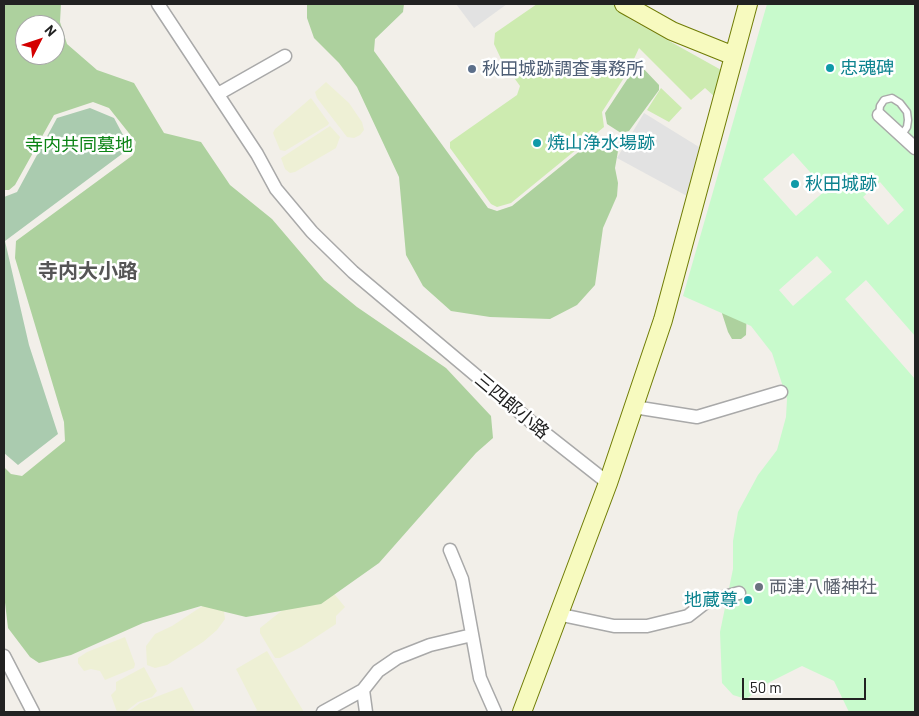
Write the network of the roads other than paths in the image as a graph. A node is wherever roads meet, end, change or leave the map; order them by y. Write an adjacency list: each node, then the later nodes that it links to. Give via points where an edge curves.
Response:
1 (158, 4): 6 (street, 三四郎小路)
2 (624, 4): 5 (street, via 672,31)
3 (748, 4): 5 (street)
4 (285, 56): 6 (street)
5 (734, 56): 11 (street, via 666,311)
6 (218, 94): 12 (street, 三四郎小路, via 276,189 312,232 353,272 535,426)
7 (879, 115): 8 (street); 8 (lane, via 884,100 892,98 900,103 907,112 908,120)
8 (901, 136): 9 (street)
9 (915, 148)
10 (781, 392): 11 (street, via 697,417)
11 (634, 407): 12 (street)
12 (608, 483): 15 (street)
13 (450, 550): 16 (street, via 462,579)
14 (739, 593): 15 (street, via 706,602 688,616 647,626 614,626)
15 (558, 614): 23 (street)
16 (472, 634): 18 (street, via 397,658 378,671); 22 (street, via 480,678)
17 (4, 656): 19 (street)
18 (363, 690): 20 (street); 21 (street)
19 (33, 712)
20 (323, 712)
21 (366, 712)
22 (495, 712)
23 (522, 712)

